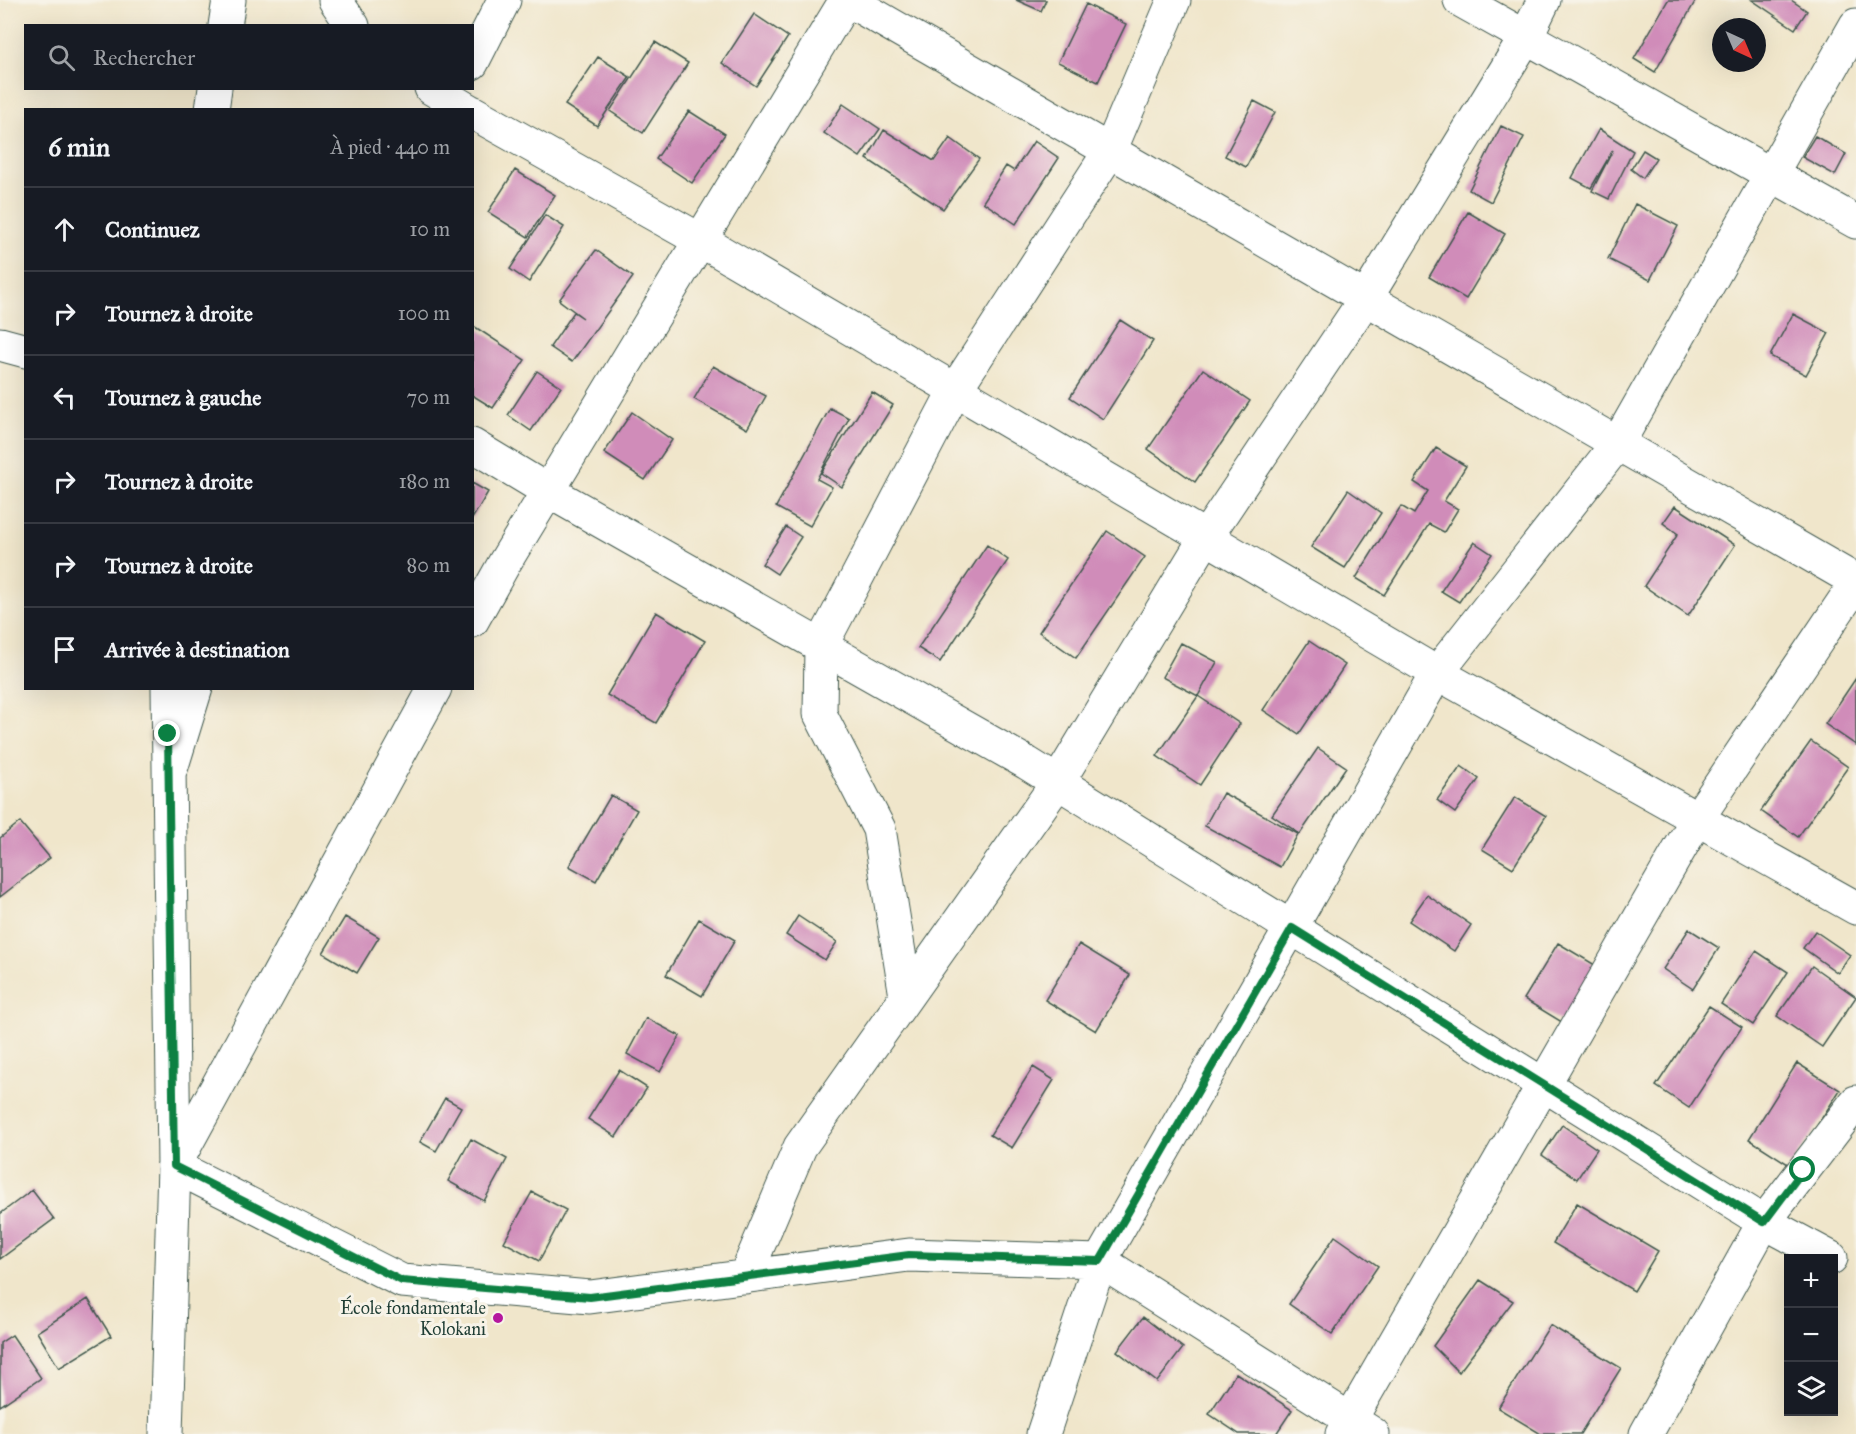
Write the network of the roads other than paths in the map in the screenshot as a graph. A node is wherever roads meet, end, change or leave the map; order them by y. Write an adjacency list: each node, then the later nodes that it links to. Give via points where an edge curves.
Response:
1 (229, 0): 8 (street)
2 (335, 0): 9 (street)
3 (504, 0): 12 (street)
4 (847, 0): 16 (street); 19 (street)
5 (1174, 0): 16 (street)
6 (1460, 0): 11 (street)
7 (1544, 0): 11 (street)
8 (225, 24)
9 (352, 24)
10 (1856, 25): 17 (street)
11 (1526, 37): 17 (street); 20 (street)
12 (474, 59)
13 (215, 90): 14 (street)
14 (212, 108)
15 (474, 113): 19 (street)
16 (1110, 151): 20 (street); 23 (street)
17 (1771, 175): 18 (street); 24 (street)
18 (1856, 222)
19 (700, 240): 23 (street); 26 (street)
20 (1366, 298): 24 (street); 27 (street)
21 (0, 344): 22 (street)
22 (24, 350)
23 (955, 390): 27 (street); 30 (street)
24 (1618, 442): 28 (street); 31 (street)
25 (474, 446): 26 (street)
26 (548, 491): 29 (street); 30 (street)
27 (1206, 537): 31 (street); 36 (street)
28 (1856, 582): 37 (street)
29 (474, 618)
30 (821, 646): 36 (street); 40 (street, via 819,714 879,829)
31 (1437, 673): 37 (street); 39 (street)
32 (168, 690): 35 (street)
33 (195, 690): 35 (street)
34 (434, 690): 43 (street)
35 (168, 779): 43 (street)
36 (1058, 782): 39 (street); 40 (street)
37 (1697, 819): 38 (street); 41 (street)
38 (1856, 908)
39 (1292, 928): 41 (street); 46 (street)
40 (906, 996): 49 (street, via 800,1147)
41 (1543, 1084): 44 (street); 50 (street)
42 (1856, 1102): 44 (street)
43 (174, 1166): 49 (street, via 402,1281 590,1297); 51 (street)
44 (1764, 1222): 45 (street); 53 (street)
45 (1823, 1254)
46 (1100, 1261): 49 (street, via 909,1255); 50 (street); 52 (street)
47 (1838, 1262): 48 (street)
48 (1856, 1272)
49 (745, 1277)
50 (1355, 1429)
51 (166, 1434)
52 (1042, 1434)
53 (1646, 1434)

